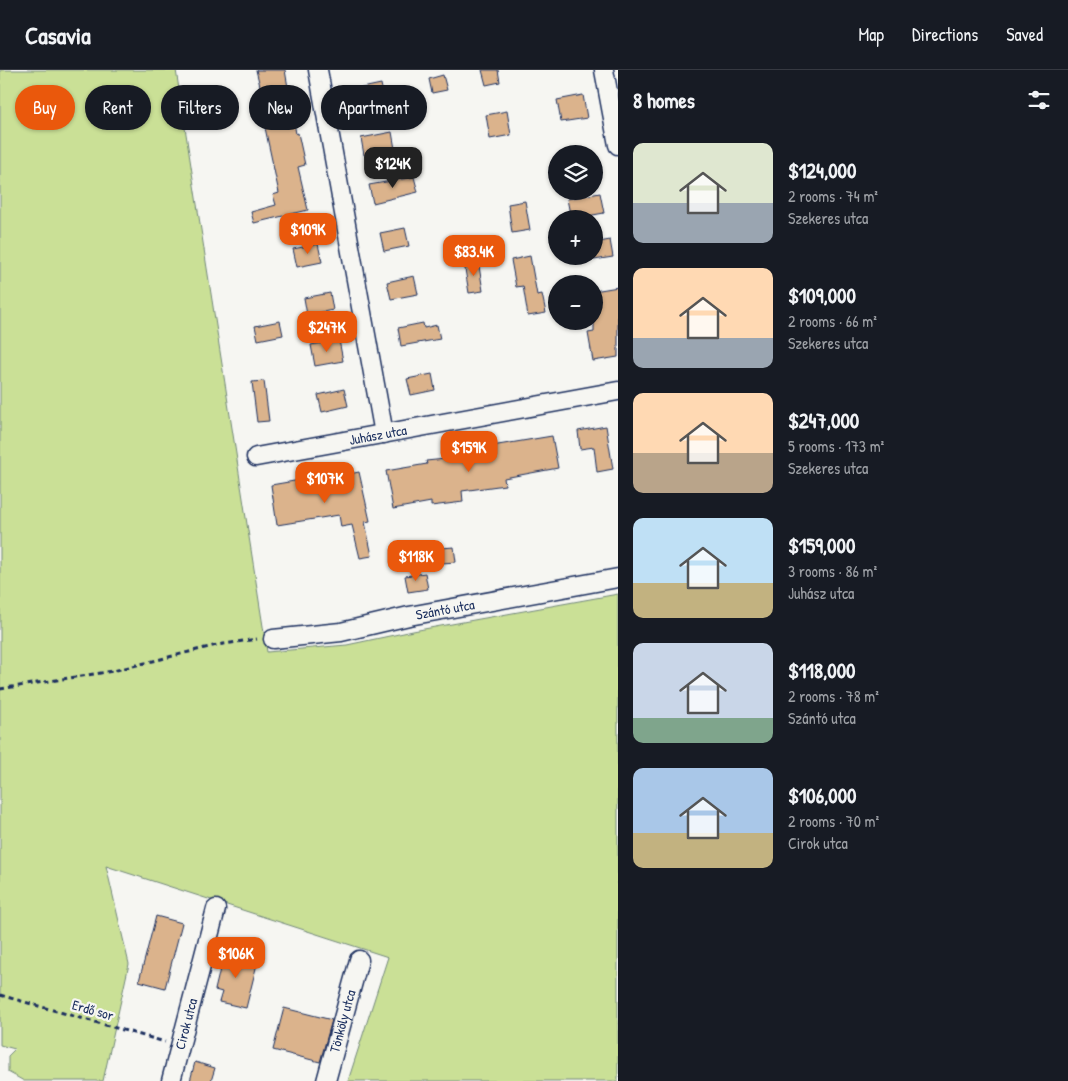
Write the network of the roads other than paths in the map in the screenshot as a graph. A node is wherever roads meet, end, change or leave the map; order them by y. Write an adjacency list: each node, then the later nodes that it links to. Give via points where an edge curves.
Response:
1 (318, 70): 5 (street)
2 (604, 70): 3 (street)
3 (618, 144)
4 (618, 391): 5 (street, Juhász utca)
5 (384, 434): 6 (street, Juhász utca)
6 (256, 457)
7 (618, 578): 8 (street, Szántó utca, via 409,616 341,632)
8 (273, 639)
9 (216, 909): 11 (street, Cirok utca)
10 (359, 960): 12 (street, Tönköly utca)
11 (171, 1081)
12 (326, 1081)

